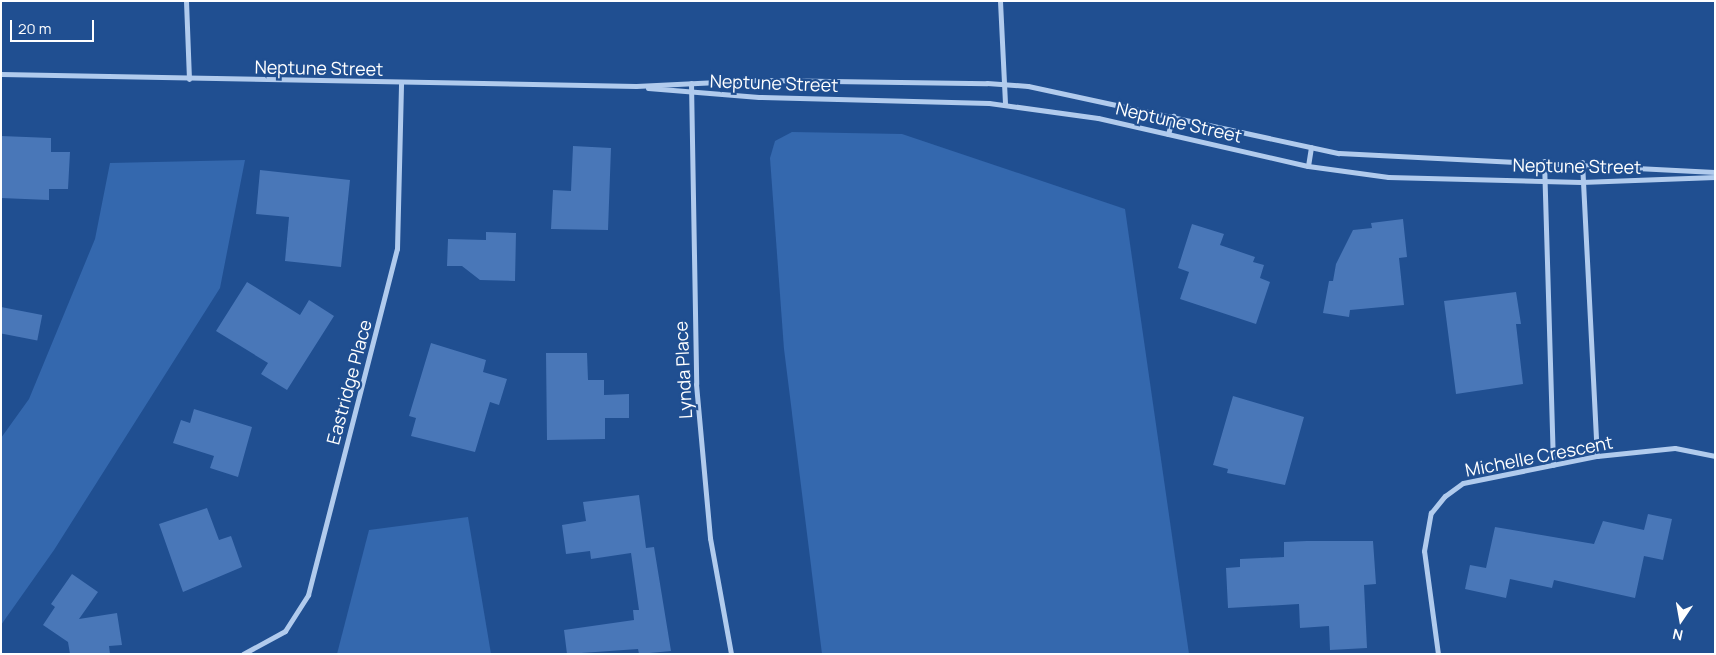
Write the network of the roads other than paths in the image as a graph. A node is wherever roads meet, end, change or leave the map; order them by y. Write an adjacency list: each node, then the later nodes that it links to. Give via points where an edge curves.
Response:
1 (186, 1): 4 (street)
2 (1000, 1): 7 (street)
3 (1, 74): 4 (street, Neptune Street)
4 (189, 79): 5 (street, Neptune Street)
5 (401, 83): 8 (street, Neptune Street); 24 (street, Eastridge Place, via 397,249 308,595 285,631)
6 (690, 83): 7 (street, Neptune Street); 8 (street, Neptune Street); 9 (street, Lynda Place)
7 (1006, 84): 10 (street); 11 (street, Neptune Street)
8 (636, 86): 9 (street, Neptune Street)
9 (690, 93): 10 (street, Neptune Street); 25 (street, Lynda Place, via 696,384 710,538)
10 (1005, 105): 12 (street, Neptune Street, via 1098,118)
11 (1173, 116): 12 (street); 13 (street, Neptune Street)
12 (1168, 134): 16 (street, Neptune Street)
13 (1311, 147): 14 (street, Neptune Street, via 1339,153); 16 (street)
14 (1544, 161): 15 (street, Neptune Street); 19 (street)
15 (1582, 162): 17 (street, Neptune Street); 20 (street)
16 (1308, 166): 19 (street, Neptune Street, via 1388,176)
17 (1715, 172)
18 (1715, 178): 20 (street, Neptune Street)
19 (1546, 180): 20 (street, Neptune Street); 23 (street)
20 (1581, 182): 21 (street)
21 (1597, 456): 22 (street, Michelle Crescent, via 1675,448); 23 (street, Michelle Crescent)
22 (1715, 456)
23 (1553, 465): 26 (street, Michelle Crescent, via 1463,484 1445,496 1431,513 1424,551)
24 (243, 654)
25 (730, 654)
26 (1438, 654)

